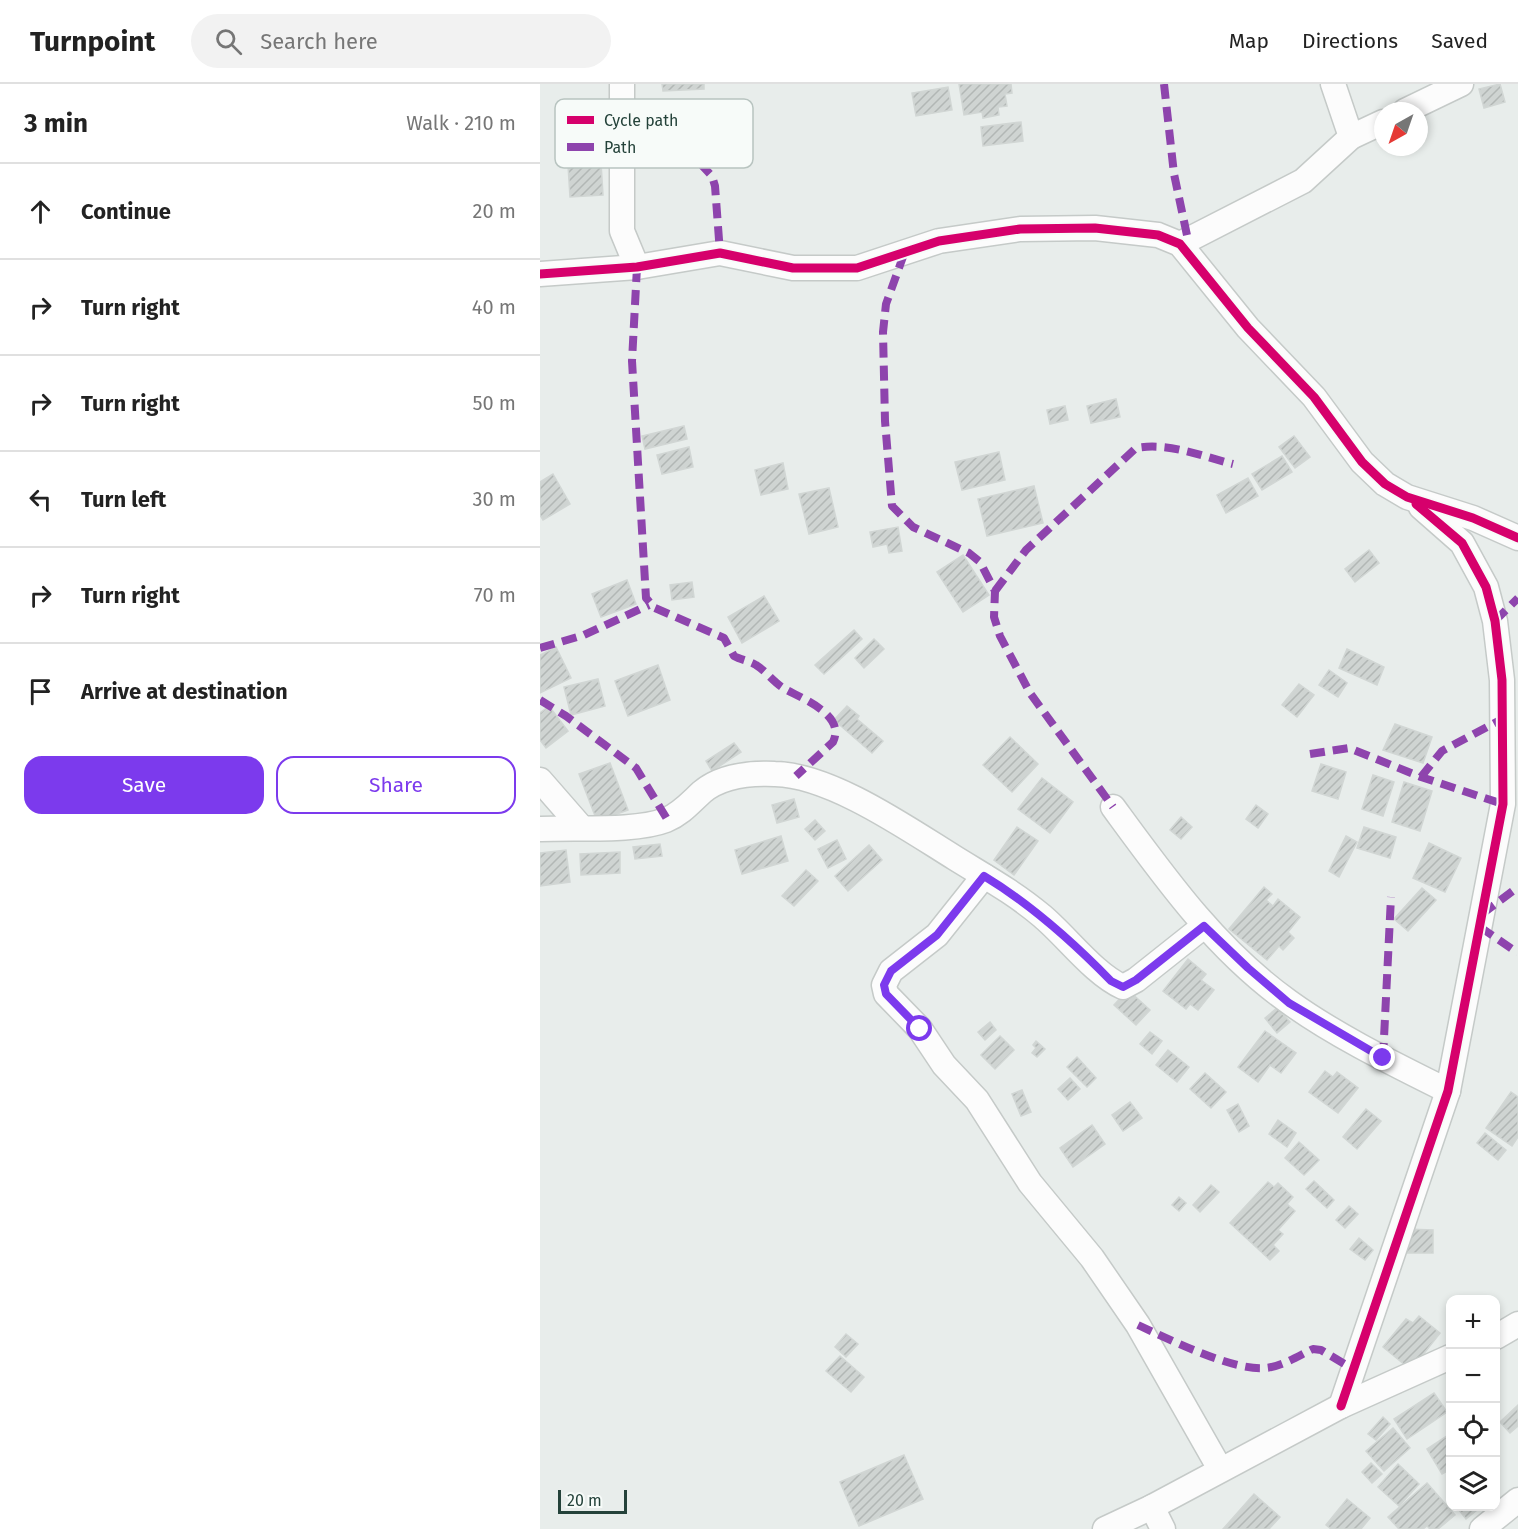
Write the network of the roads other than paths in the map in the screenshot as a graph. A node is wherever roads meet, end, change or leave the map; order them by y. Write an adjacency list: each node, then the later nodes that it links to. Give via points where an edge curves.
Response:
1 (1333, 84): 5 (street)
2 (1461, 84): 3 (street)
3 (1424, 102)
4 (1374, 126): 5 (street)
5 (1351, 137): 7 (street, via 1303,182)
6 (622, 168): 8 (street, via 622,231)
7 (1180, 244): 8 (street, via 1128,230 1020,229 939,241 857,268 793,268 720,253); 10 (street, via 1248,328 1314,397 1362,462 1385,484)
8 (637, 267): 9 (street)
9 (540, 274)
10 (1407, 497): 11 (street, via 1473,518); 18 (street, via 1462,543 1486,587 1496,621 1503,680 1503,804)
11 (1518, 538)
12 (540, 780): 14 (street)
13 (1113, 807): 17 (street)
14 (581, 827): 15 (street); 16 (street, via 644,825 668,819 704,790 725,779 748,774 786,775 820,784 884,814)
15 (540, 830)
16 (984, 876): 17 (street, via 1033,909 1111,981 1123,987); 23 (street, via 937,935 891,971 884,985 886,994 977,1100 1030,1183 1092,1258 1138,1325)
17 (1204, 926): 18 (street, via 1289,1003)
18 (1448, 1091): 22 (street)
19 (1518, 1324): 20 (street)
20 (1500, 1335)
21 (1446, 1359): 22 (street)
22 (1341, 1406): 23 (street, via 1292,1435)
23 (1220, 1469): 25 (street)
24 (1518, 1500): 27 (street)
25 (1158, 1518): 26 (street)
26 (1105, 1529)
27 (1482, 1529)

